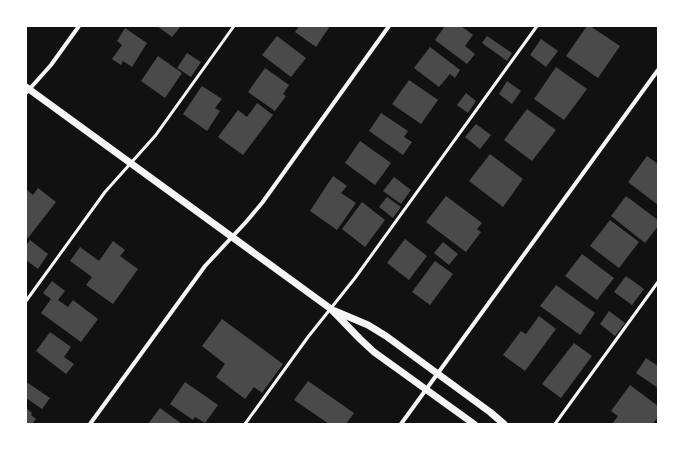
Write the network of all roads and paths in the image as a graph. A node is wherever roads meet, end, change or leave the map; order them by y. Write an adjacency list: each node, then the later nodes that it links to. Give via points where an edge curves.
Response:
1 (79, 26): 6 (street, via 51,65)
2 (234, 26): 7 (lane, via 155,136)
3 (390, 26): 8 (street, via 254,213)
4 (537, 26): 11 (lane)
5 (658, 70): 12 (street)
6 (27, 90): 7 (street)
7 (131, 164): 8 (street); 10 (lane, via 105,192)
8 (232, 237): 11 (street); 14 (street, via 205,266)
9 (658, 282): 19 (lane)
10 (26, 301)
11 (331, 309): 12 (street, via 376,330); 13 (street, via 367,346); 15 (lane)
12 (438, 374): 13 (street); 18 (street)
13 (426, 390): 16 (street); 17 (street)
14 (90, 424)
15 (245, 424)
16 (401, 424)
17 (474, 424)
18 (504, 424)
19 (555, 424)

